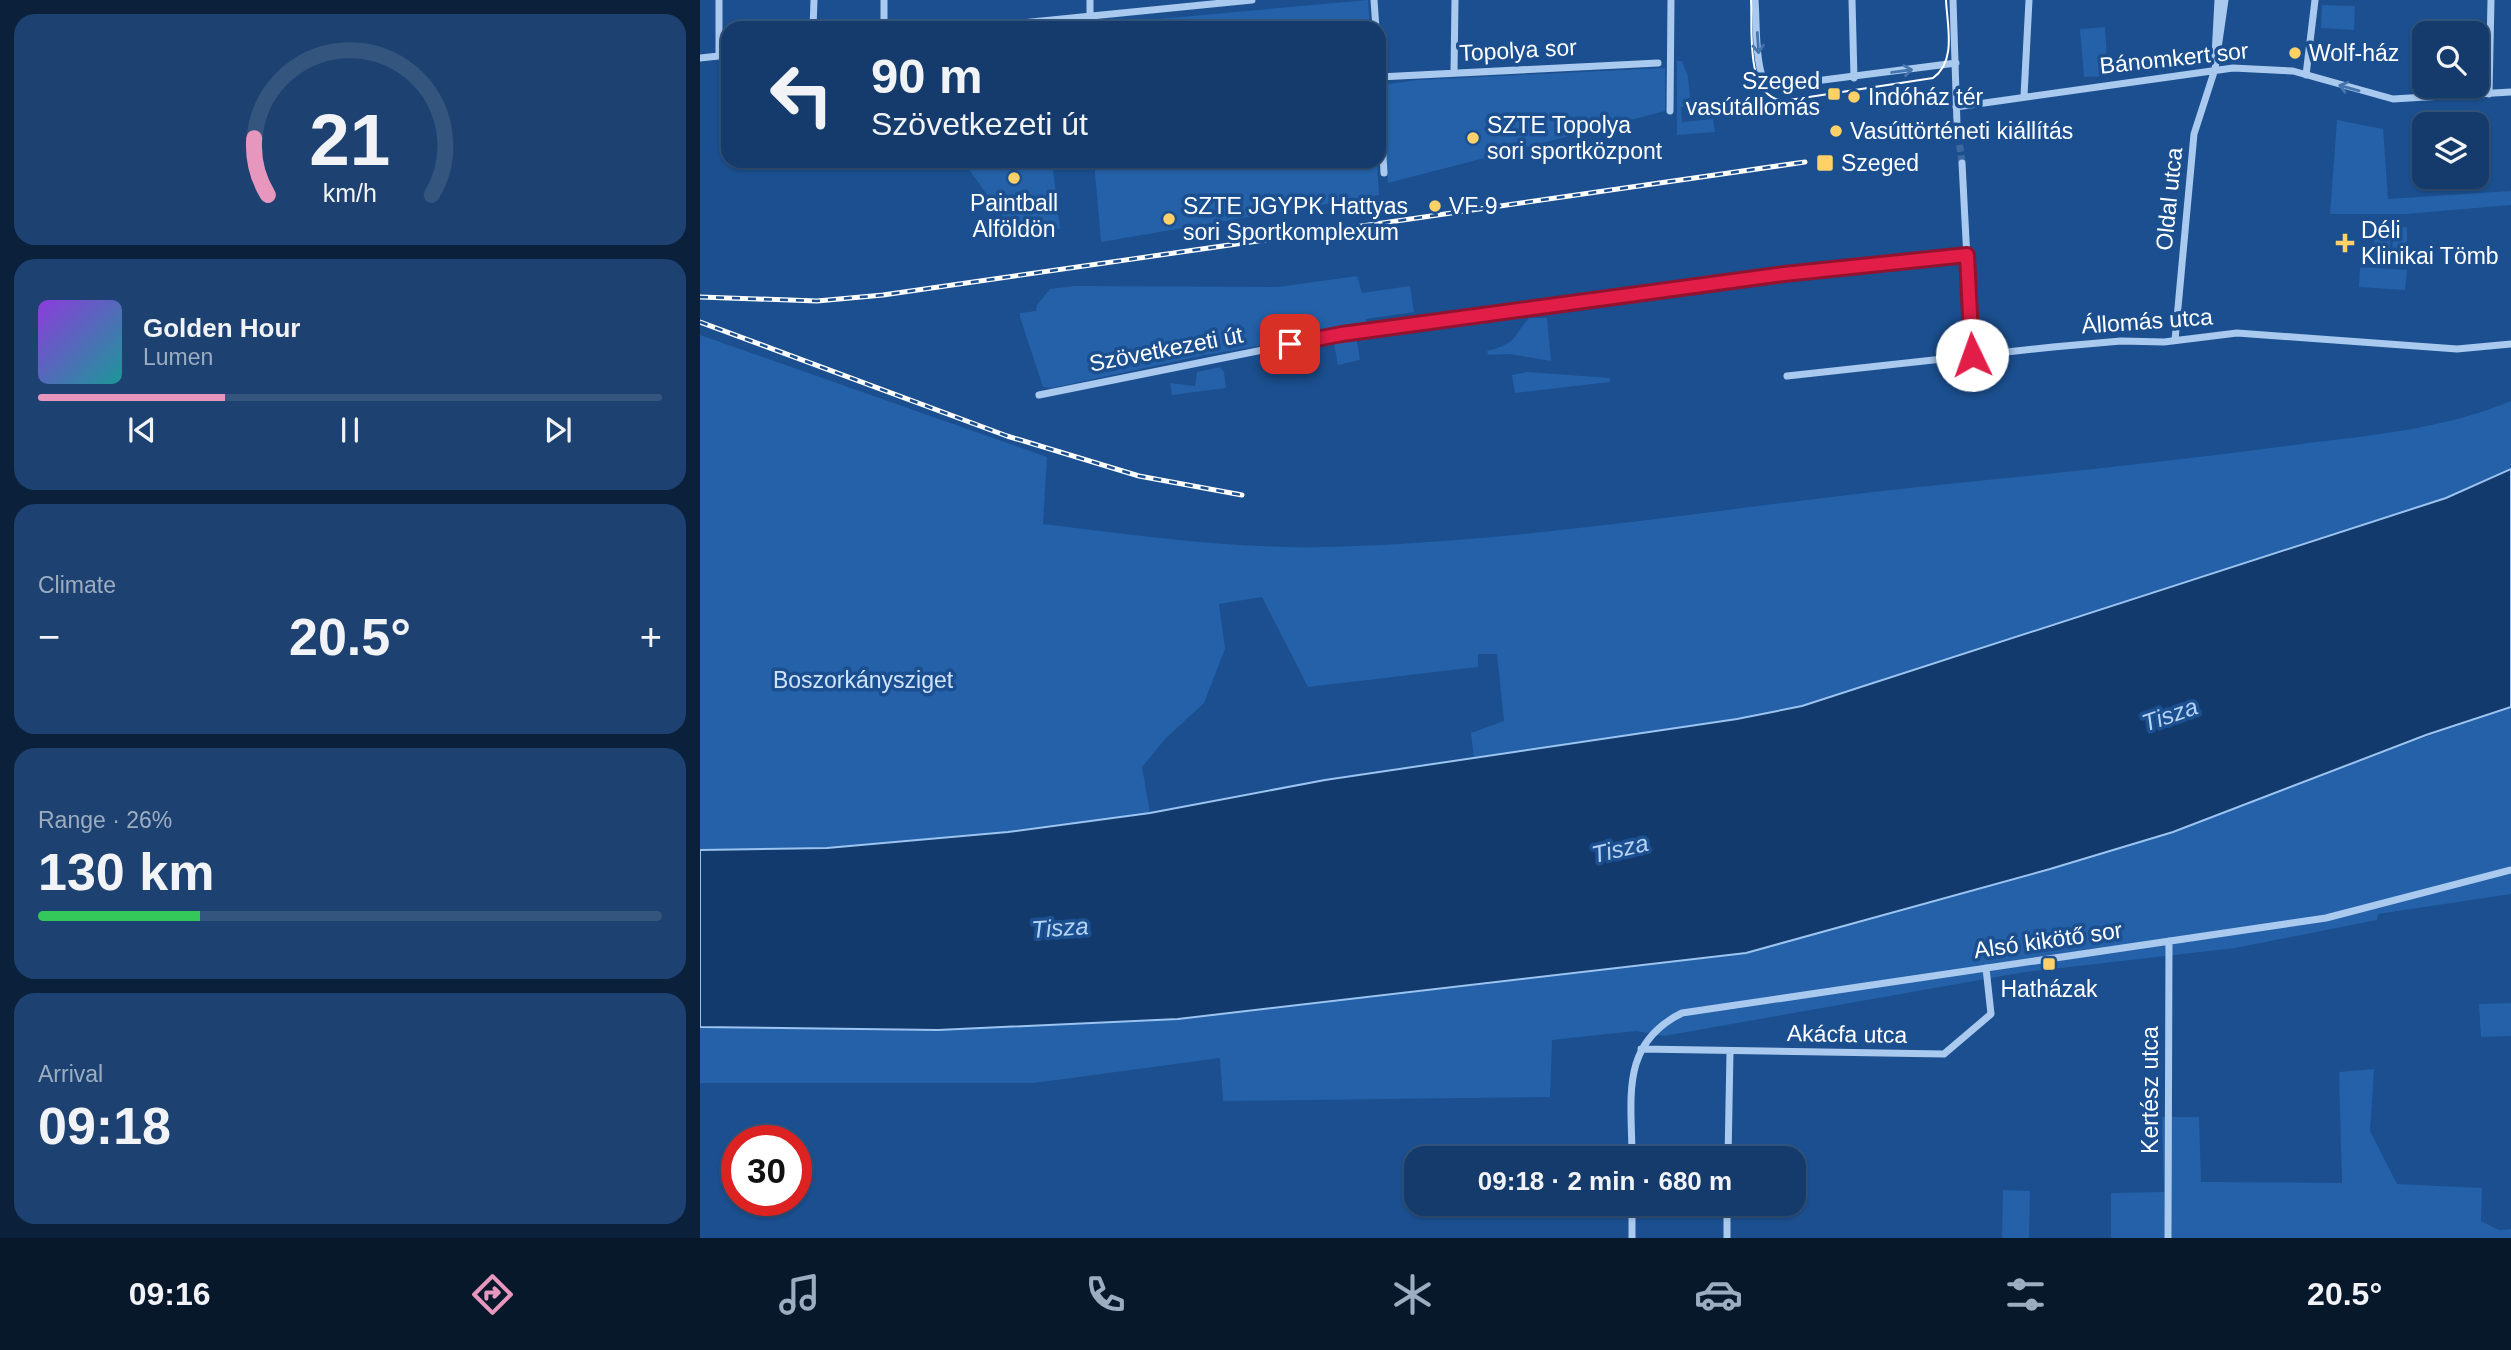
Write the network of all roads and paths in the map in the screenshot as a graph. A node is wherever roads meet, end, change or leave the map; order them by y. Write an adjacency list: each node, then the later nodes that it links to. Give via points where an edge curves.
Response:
1 (719, 0): 23 (street)
2 (814, 0): 18 (street)
3 (884, 0): 19 (street)
4 (1090, 0): 17 (street)
5 (1252, 0): 17 (street)
6 (1374, 0): 21 (street)
7 (1455, 0): 30 (street)
8 (1671, 0): 41 (street)
9 (1755, 0): 34 (street, one-way to 34, via 1765,84 1773,88)
10 (1852, 0): 34 (street)
11 (1953, 0): 26 (street)
12 (2029, 0): 38 (street)
13 (2218, 0): 28 (street, Oldal utca)
14 (2225, 0): 22 (street, Oldal utca)
15 (2315, 0): 32 (street)
16 (2491, 0): 27 (street)
17 (1090, 16): 20 (street)
18 (813, 21)
19 (884, 21)
20 (1041, 21)
21 (1376, 21)
22 (2219, 51): 28 (street, Oldal utca); 29 (street)
23 (719, 56): 24 (street)
24 (700, 58)
25 (1658, 63): 30 (street, Topolya sor)
26 (1956, 63): 34 (street, one-way to 26); 40 (street)
27 (2489, 63)
28 (2216, 67): 29 (street, Bánomkert sor); 31 (street, Bánomkert sor); 35 (street, Oldal utca)
29 (2233, 68): 32 (street, Bánomkert sor, via 2262,67)
30 (1454, 72): 33 (street, Topolya sor)
31 (2198, 72): 35 (street); 38 (street, Bánomkert sor)
32 (2306, 75): 39 (street, Bánomkert sor, one-way to 32, via 2393,99)
33 (1386, 77)
34 (1854, 78)
35 (2208, 89): 47 (street, Oldal utca, via 2194,134)
36 (2511, 92): 37 (street, Bánomkert sor)
37 (2489, 94)
38 (2024, 96): 40 (street, Bánomkert sor)
39 (2412, 98)
40 (1956, 107): 42 (street)
41 (1670, 111)
42 (1957, 124)
43 (1962, 163): 46 (street)
44 (1384, 168): 45 (street)
45 (1384, 173)
46 (1967, 255): 49 (street); 51 (street, Szövetkezeti út, via 1784,274 1342,334)
47 (2175, 340): 48 (street, Állomás utca, via 2237,332 2457,349); 49 (street, Állomás utca)
48 (2511, 344)
49 (1972, 355): 50 (street, Állomás utca)
50 (1787, 376)
51 (1039, 395)
52 (2511, 870): 53 (street, Alsó kikötő sor, via 2326,918)
53 (2169, 942): 54 (street, Alsó kikötő sor); 63 (street, Kertész utca)
54 (1986, 968): 55 (street, Alsó kikötő sor, via 1682,1013 1657,1028); 56 (street, Akácfa utca, via 1991,1014 1944,1054)
55 (1641, 1049): 56 (street, Akácfa utca); 57 (street, Alsó kikötő sor, via 1632,1071)
56 (1730, 1052): 58 (street)
57 (1632, 1146)
58 (1728, 1146)
59 (1632, 1216): 61 (street)
60 (1727, 1216): 62 (street)
61 (1632, 1238)
62 (1727, 1238)
63 (2168, 1238)

